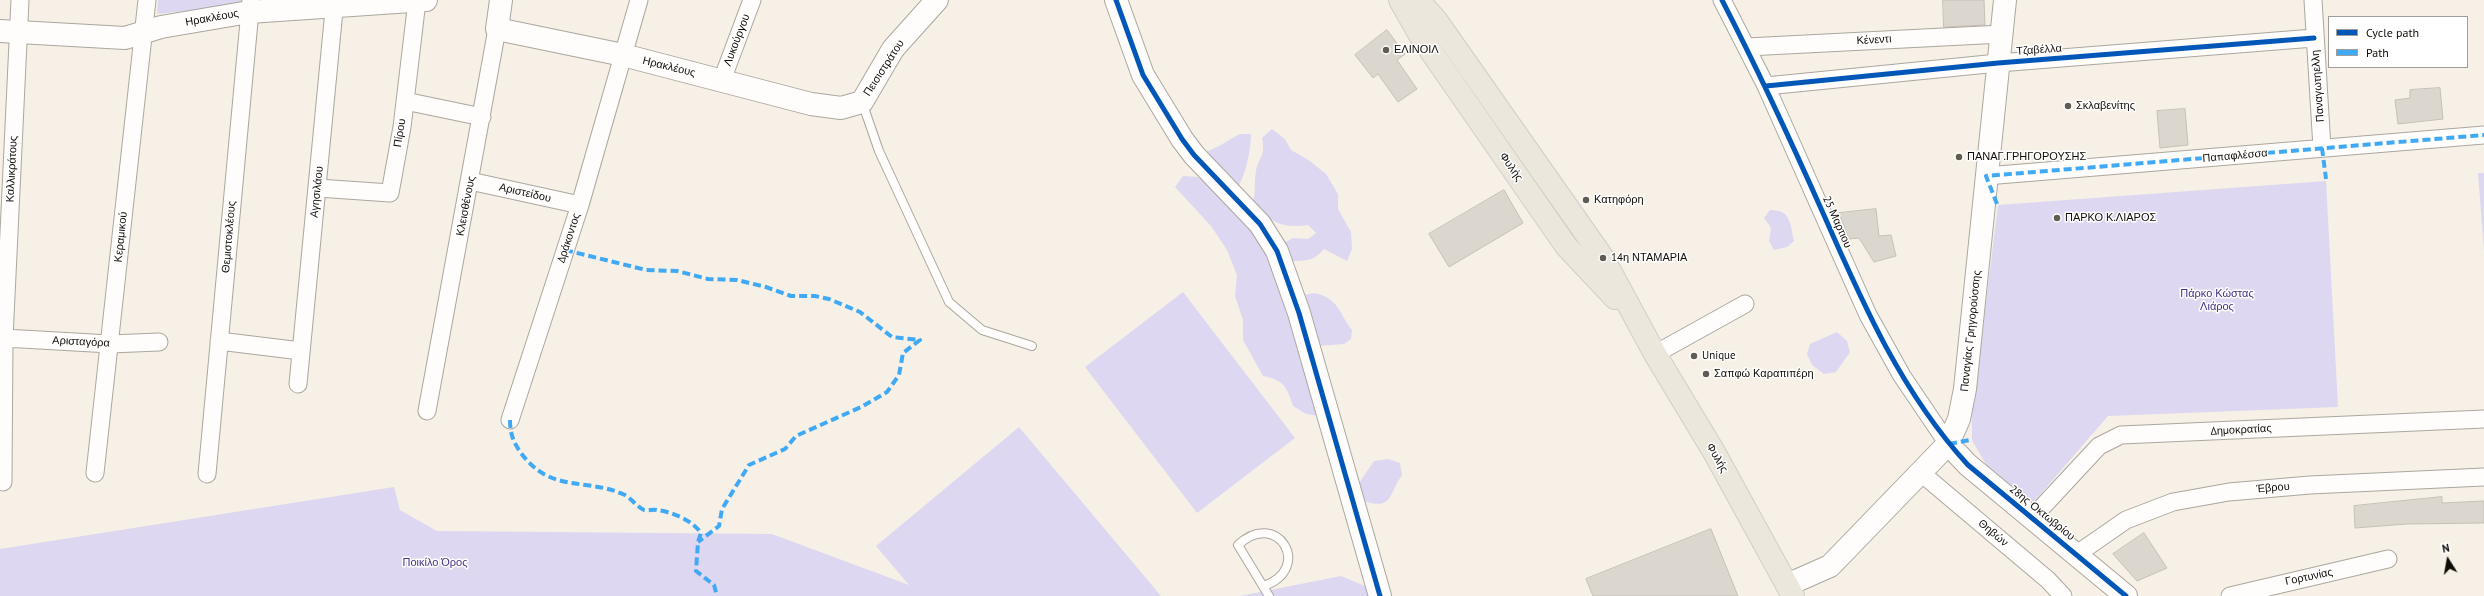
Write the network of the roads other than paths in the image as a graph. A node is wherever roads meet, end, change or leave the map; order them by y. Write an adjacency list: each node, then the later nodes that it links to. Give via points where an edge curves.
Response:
1 (20, 0): 19 (street, Καλλικράτους)
2 (146, 0): 20 (street, Κεραμικού)
3 (420, 0): 15 (street, Ηρακλέους); 28 (street, Πίρου)
4 (501, 0): 18 (street, Κλεισθένους)
5 (638, 0): 24 (street, Δράκοντος)
6 (752, 0): 26 (street, Λυκούργου)
7 (937, 0): 29 (street, Πεισιστράτου, via 893,49)
8 (1116, 0): 64 (street, via 1143,75 1182,139 1260,224 1277,251 1299,313)
9 (1400, 0): 40 (main road, Φυλής, via 1421,37 1566,246)
10 (1418, 0): 17 (main road, Φυλής)
11 (1425, 0): 17 (main road)
12 (1722, 0): 23 (street, 25 Μαρτιου)
13 (2005, 0): 21 (street, Παναγίας Γρηγορούσσης)
14 (2313, 0): 22 (street, Παναγωτηελλη)
15 (335, 3): 16 (street, Ηρακλέους); 37 (street, Αγησιλάου)
16 (250, 6): 20 (street, Ηρακλέους, via 161,27); 42 (street, Θεμιστοκλέους)
17 (1436, 20): 40 (main road, Φυλής, via 1586,232)
18 (497, 29): 24 (street, Ηρακλέους); 31 (street, Κλεισθένους)
19 (9, 31): 20 (street, Ηρακλέους, via 125,38); 36 (street, Καλλικράτους)
20 (143, 34): 44 (street, Κεραμικού)
21 (2002, 34): 23 (street, Κένεντι); 25 (street, Παναγίας Γρηγορούσσης)
22 (2314, 38): 25 (street, Τζαβέλλα); 33 (street, Παναγωτηελλη)
23 (1746, 47): 27 (street, 25 Μαρτιου)
24 (623, 56): 26 (street, Ηρακλέους); 38 (street, Δράκοντος)
25 (1998, 63): 27 (street, Τζαβέλλα); 34 (street, Παναγίας Γρηγορούσσης)
26 (722, 80): 30 (street, Ηρακλέους, via 811,104)
27 (1766, 86): 52 (street, 25 Μαρτιου, via 1868,315 1902,376)
28 (405, 101): 31 (street); 37 (street, Πίρου, via 390,193)
29 (862, 102): 30 (street, Πεισιστράτου); 45 (lane, via 880,151 949,302 982,330)
30 (841, 108)
31 (482, 117): 35 (street, Κλεισθένους)
32 (2484, 135): 33 (street, Παπαφλέσσα)
33 (2322, 148): 34 (street, Παπαφλέσσα)
34 (1986, 176): 52 (street, Παναγίας Γρηγορούσσης, via 1965,389 1959,419)
35 (470, 181): 38 (street, Αριστείδου); 49 (street, Κλεισθένους)
36 (6, 183): 41 (street, Καλλικράτους)
37 (318, 188): 46 (street, Αγησιλάου)
38 (580, 205): 51 (street, Δράκοντος)
39 (1745, 304): 47 (street)
40 (1638, 322): 47 (main road, Φυλής)
41 (4, 338): 44 (street, Αρισταγόρα); 57 (street, Καλλικράτους)
42 (219, 341): 46 (street); 55 (street, Θεμιστοκλέους)
43 (159, 342): 44 (street, Αρισταγόρα)
44 (110, 344): 54 (street, Κεραμικού)
45 (1032, 346)
46 (301, 351): 48 (street, Αγησιλάου)
47 (1655, 354): 62 (main road, Φυλής, via 1714,452)
48 (298, 384)
49 (427, 411)
50 (2484, 419): 58 (street, Δημοκρατίας, via 2121,435 2099,446)
51 (510, 420)
52 (1948, 444): 53 (street, Παναγίας Γρηγορούσσης); 58 (street, 28ης Οκτωβρίου, via 1968,465)
53 (1920, 472): 62 (street, Παναγίας Γρηγορούσσης, via 1830,566); 65 (street, Θηβών, via 2048,580)
54 (95, 473)
55 (207, 474)
56 (2484, 477): 59 (street, Έβρου, via 2310,484 2229,492 2173,502 2126,520)
57 (3, 482)
58 (2032, 518): 59 (street, 28ης Οκτωβρίου)
59 (2077, 554): 66 (street, 28ης Οκτωβρίου)
60 (2388, 559): 67 (street, Γορτυνίας)
61 (1264, 586): 61 (lane, via 1238,545 1246,537 1261,532 1277,536 1289,556 1285,572 1280,579); 63 (lane)
62 (1790, 590)
63 (1269, 596)
64 (1380, 596)
65 (2063, 596)
66 (2126, 596)
67 (2230, 596)

